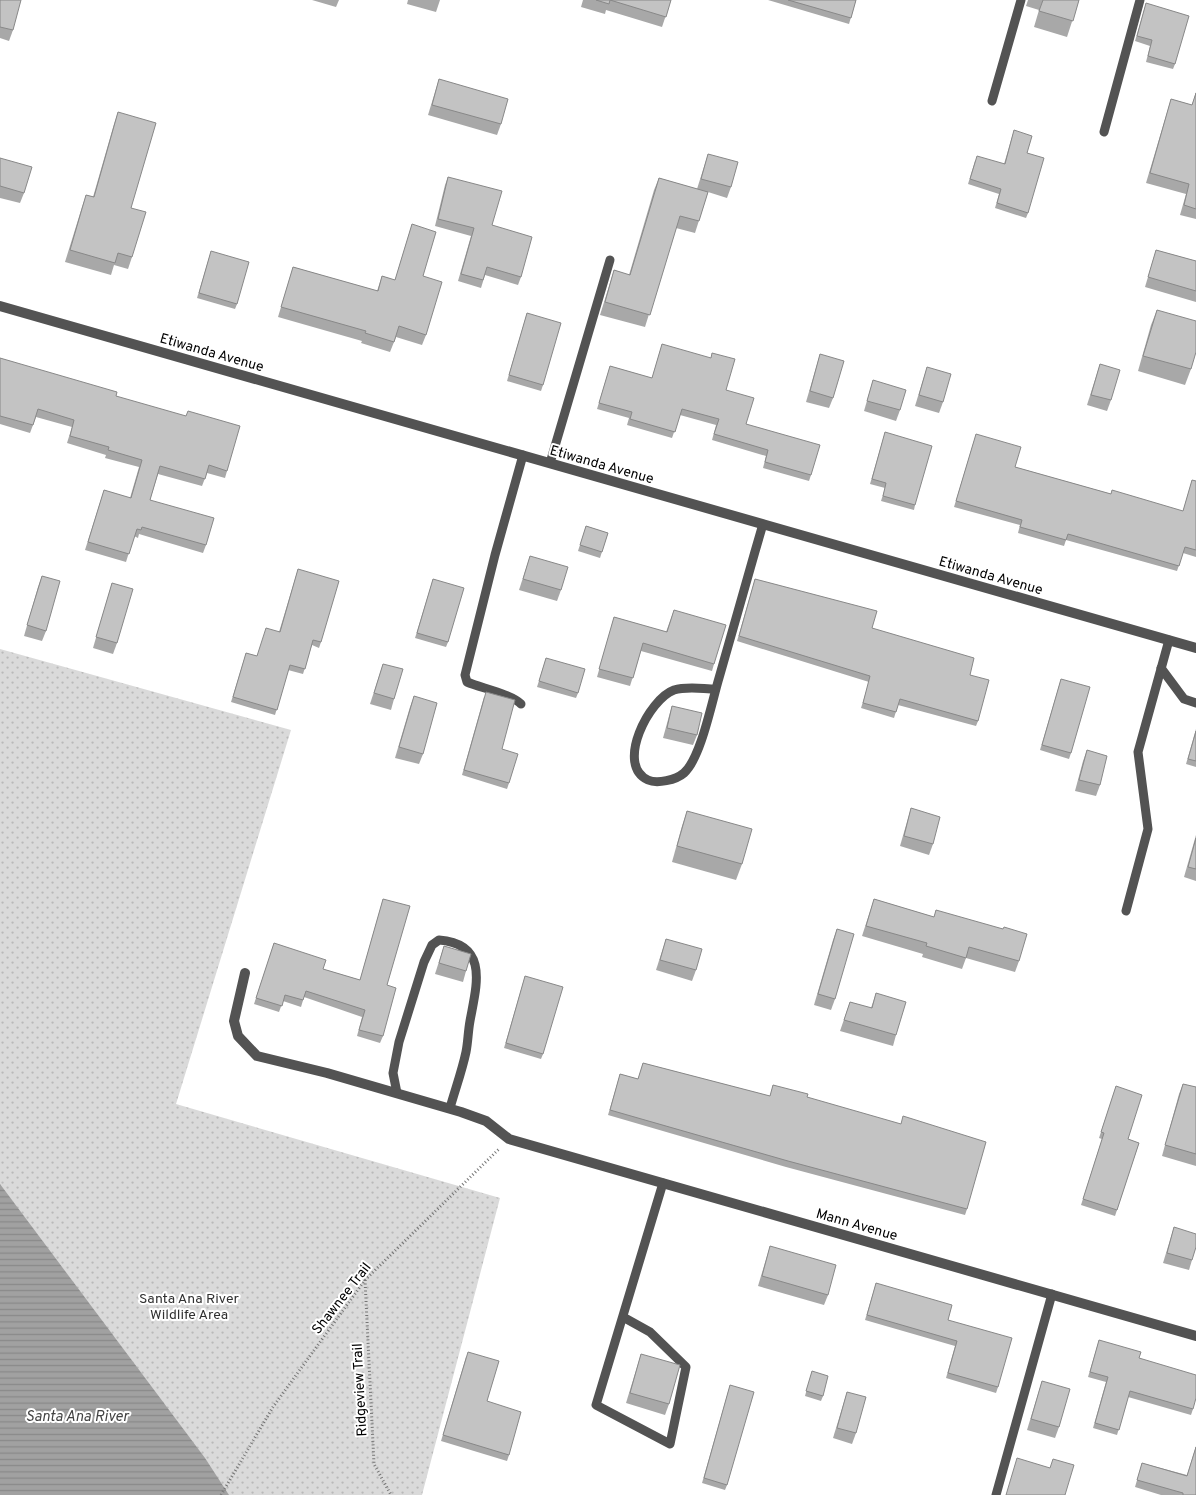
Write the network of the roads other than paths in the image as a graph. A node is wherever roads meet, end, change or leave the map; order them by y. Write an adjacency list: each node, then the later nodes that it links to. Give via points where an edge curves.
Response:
1 (1021, 0): 3 (lane)
2 (1140, 0): 4 (lane)
3 (992, 101)
4 (1104, 132)
5 (610, 260): 8 (lane)
6 (0, 306): 7 (street, Etiwanda Avenue)
7 (523, 455): 8 (street, Etiwanda Avenue); 15 (lane, via 465,676 467,682 515,698)
8 (550, 463): 9 (street, Etiwanda Avenue)
9 (763, 524): 10 (street, Etiwanda Avenue); 13 (lane)
10 (1168, 640): 11 (street, Etiwanda Avenue); 12 (lane)
11 (1196, 648)
12 (1161, 668): 14 (lane, via 1184,699); 16 (lane, via 1138,752 1148,829)
13 (716, 689): 13 (lane, via 698,749 684,773 668,781 649,780 638,772 634,755 636,742 644,720 656,702 674,690)
14 (1196, 703)
15 (521, 704)
16 (1126, 911)
17 (245, 973): 18 (street, via 234,1021 238,1036 257,1056)
18 (396, 1093): 19 (street); 19 (lane, via 393,1073 399,1042 424,962 432,945 439,940 452,941 467,950 475,965 477,989 466,1053)
19 (450, 1108): 20 (street, Mann Avenue, via 486,1121 509,1139)
20 (663, 1183): 21 (street, Mann Avenue); 22 (lane)
21 (1052, 1294): 23 (street, Mann Avenue); 24 (lane)
22 (623, 1317): 22 (lane, via 596,1405 670,1444 686,1366 650,1332)
23 (1196, 1336)
24 (996, 1495)

